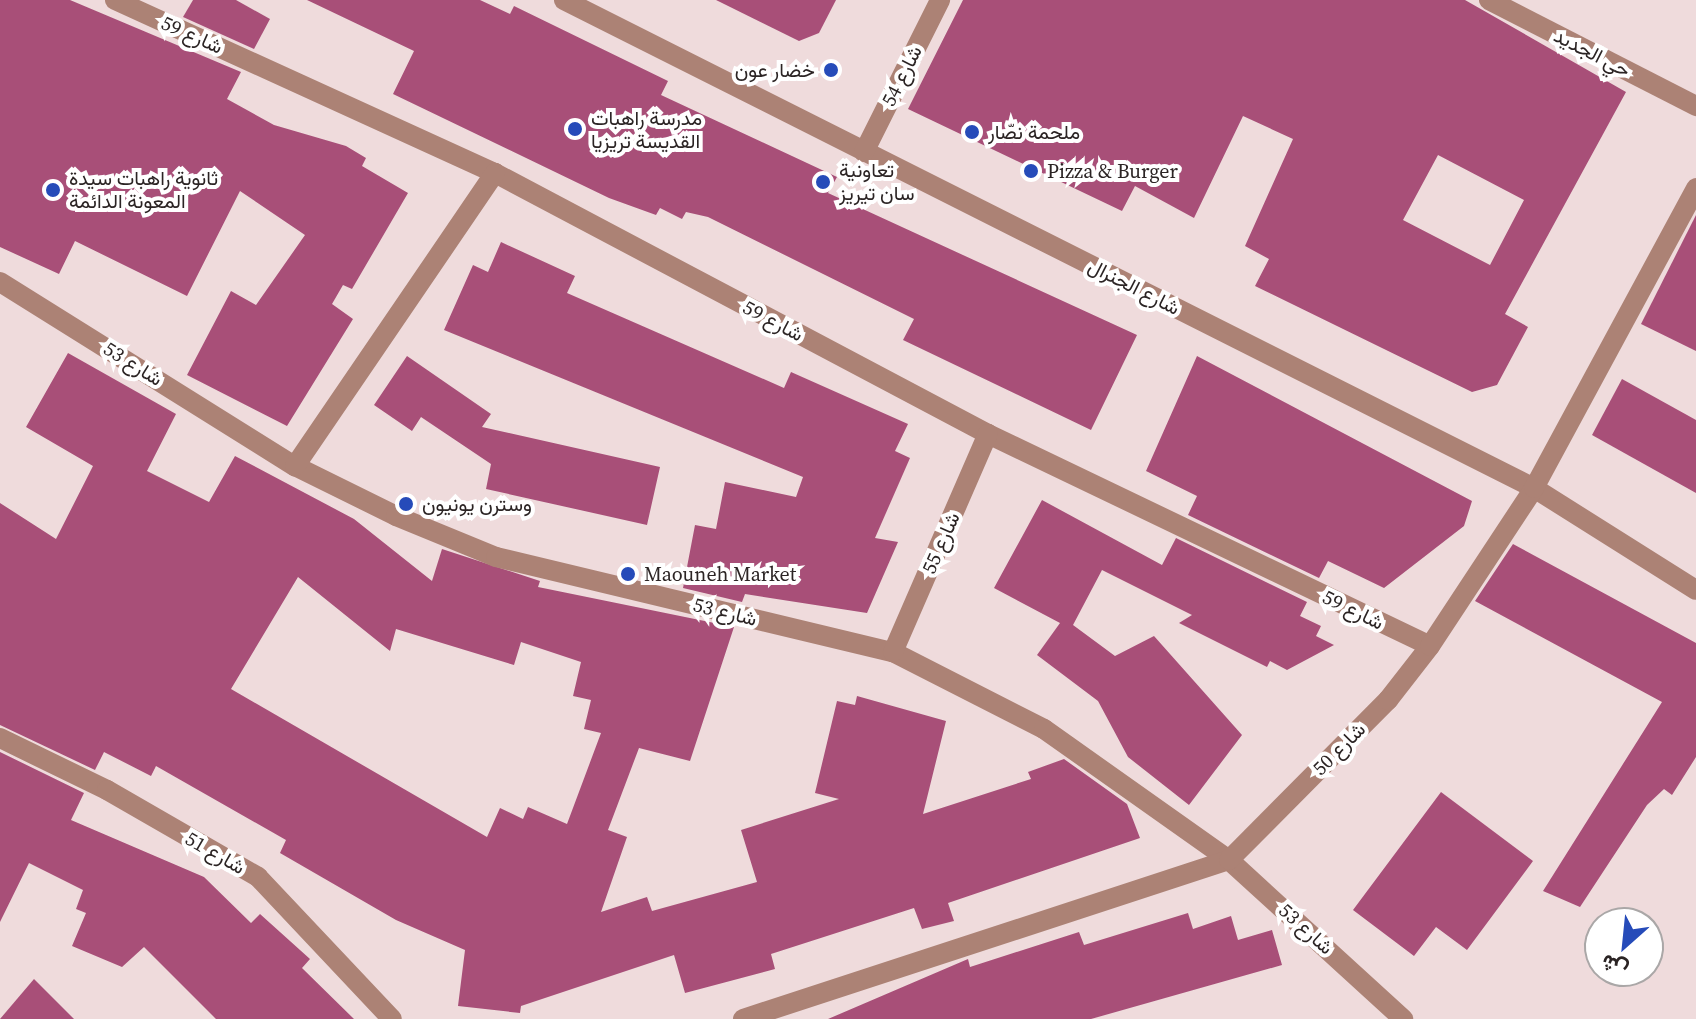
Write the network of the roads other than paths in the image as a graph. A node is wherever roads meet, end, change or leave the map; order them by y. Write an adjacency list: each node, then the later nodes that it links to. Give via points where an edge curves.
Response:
1 (115, 0): 7 (street, شارع 59)
2 (564, 0): 6 (street, شارع الجنرال)
3 (940, 0): 6 (street, شارع 54)
4 (1489, 0): 5 (street, حي الجديد)
5 (1696, 106)
6 (864, 152): 12 (street, شارع الجنرال)
7 (495, 173): 10 (street, شارع 59); 11 (street)
8 (1696, 188): 12 (street, شارع 50)
9 (0, 282): 11 (street, شارع 53)
10 (988, 434): 14 (street, شارع 59); 15 (street, شارع 55)
11 (295, 466): 15 (street, شارع 53, via 496,557)
12 (1534, 488): 13 (street, شارع الجنرال); 14 (street, شارع 50)
13 (1696, 590)
14 (1430, 646): 17 (street, شارع 50, via 1388,700)
15 (893, 652): 17 (street, شارع 53, via 1044,729)
16 (0, 738): 18 (street, شارع 51, via 107,790 258,877)
17 (1229, 860): 19 (street, شارع 50); 20 (street, شارع 53)
18 (392, 1019)
19 (743, 1019)
20 (1403, 1019)

